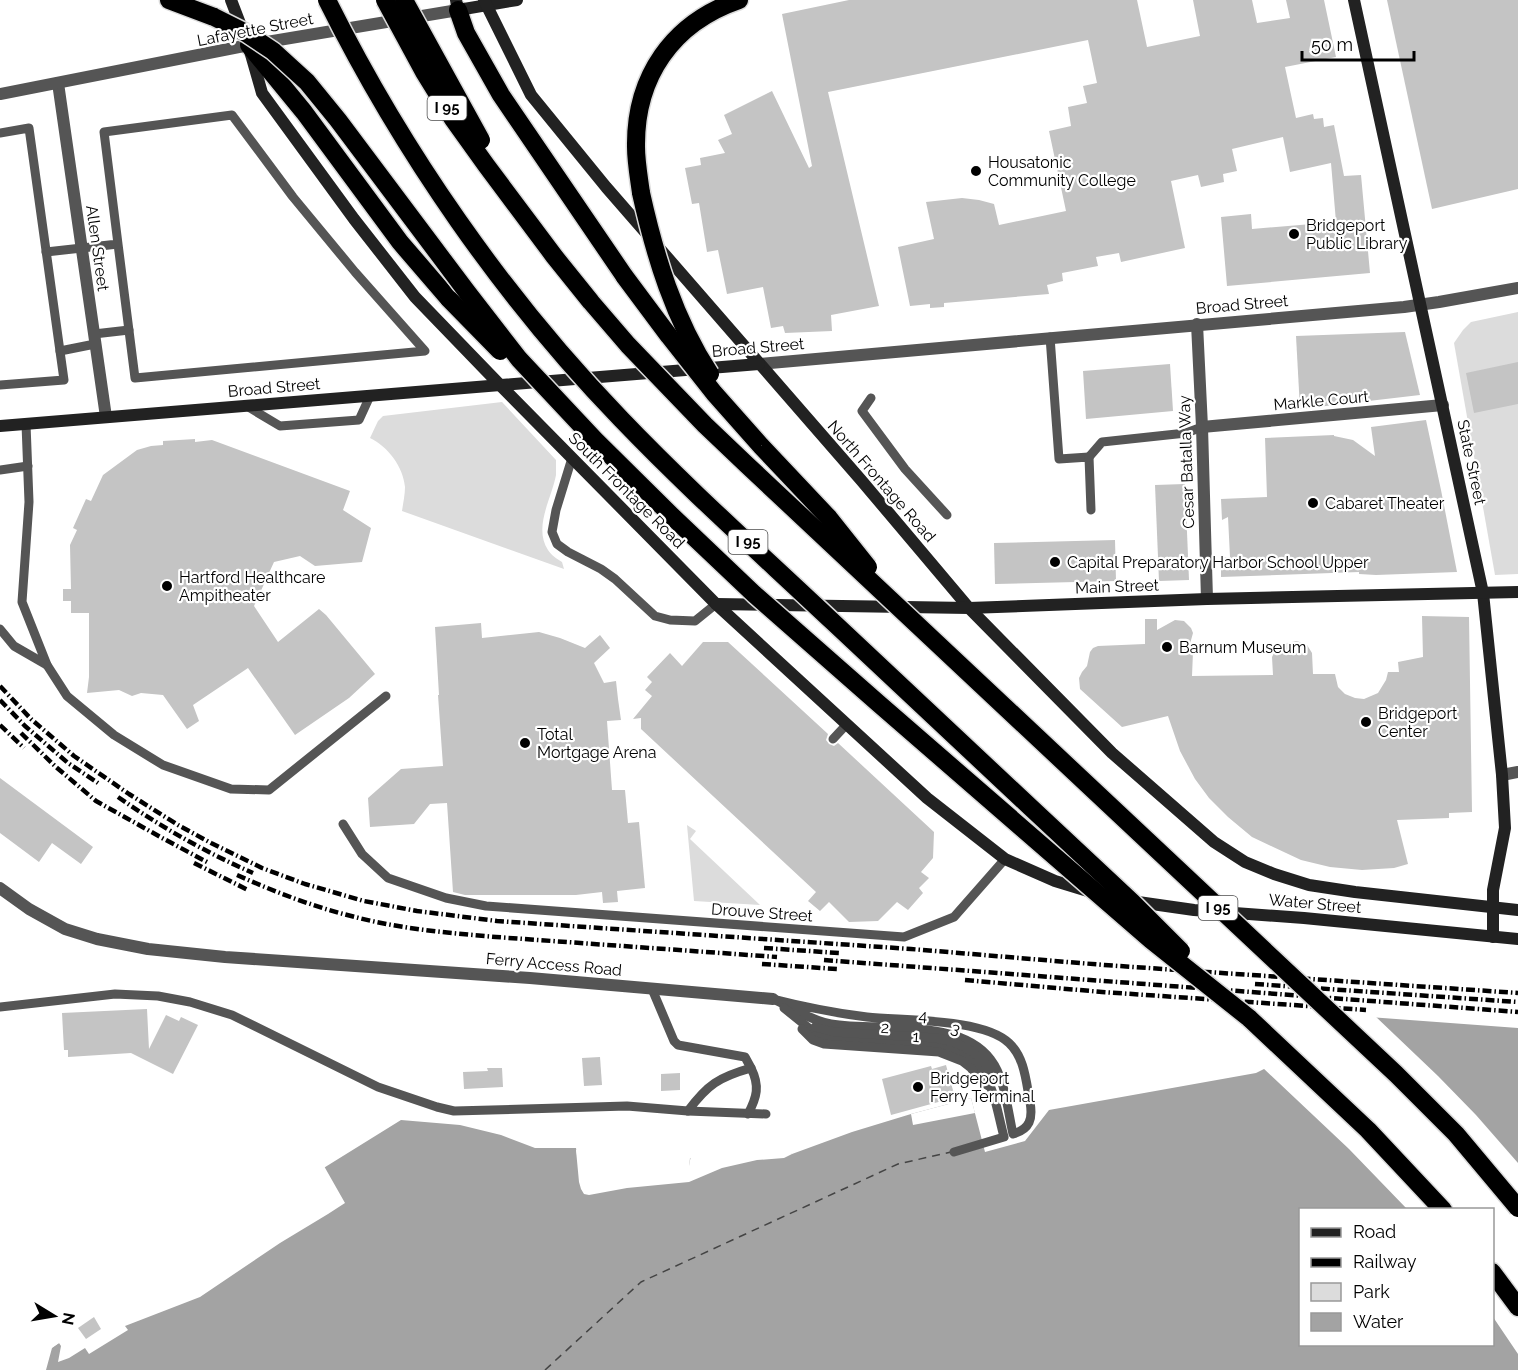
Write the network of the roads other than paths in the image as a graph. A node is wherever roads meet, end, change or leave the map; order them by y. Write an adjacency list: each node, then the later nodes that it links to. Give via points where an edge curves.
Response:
1 (169, 0): 37 (highway, bridge, via 246,33 296,71 317,93 502,338)
2 (231, 0): 11 (main road, South Frontage Road)
3 (327, 0): 70 (highway, I 95, bridge, via 388,111 441,194 513,293 619,418)
4 (385, 0): 15 (highway, I 95, bridge, via 453,119)
5 (404, 0): 15 (highway, bridge)
6 (517, 0): 9 (main road, Lafayette Street)
7 (739, 0): 38 (highway, bridge, via 710,12 687,28 661,56 639,105 636,159 654,248 676,310 705,366)
8 (1354, 0): 20 (main road, State Street)
9 (485, 3): 10 (main road, Lafayette Street); 26 (main road, North Frontage Road, via 531,95)
10 (457, 5): 11 (street, Lafayette Street); 38 (highway, bridge, via 466,33 501,95 625,277 692,366)
11 (249, 45): 12 (street, Lafayette Street); 28 (main road, South Frontage Road, via 262,93 354,219 415,297); 37 (highway, bridge, via 405,249 500,351)
12 (58, 83): 13 (street, Lafayette Street); 17 (street, Allen Street)
13 (0, 94)
14 (0, 133): 18 (lane, via 29,128)
15 (519, 210): 50 (highway, I 95, bridge, via 591,302 665,385)
16 (118, 244): 17 (lane); 22 (lane); 22 (lane, via 104,132 232,115 306,213 425,351 135,378)
17 (82, 248): 18 (lane); 24 (street, Allen Street)
18 (46, 252): 25 (lane)
19 (1518, 288): 20 (street, Broad Street)
20 (1421, 305): 21 (street, Broad Street); 32 (main road, State Street)
21 (1197, 324): 23 (street, Broad Street); 36 (street, Cesar Batalla Way)
22 (129, 330): 24 (lane)
23 (1050, 337): 26 (street, Broad Street); 39 (lane, via 1059,459)
24 (94, 339): 25 (lane); 33 (street, Allen Street)
25 (60, 351): 27 (lane, via 64,380)
26 (759, 364): 28 (main road, Broad Street); 49 (main road, North Frontage Road)
27 (0, 385)
28 (500, 385): 29 (main road, Broad Street); 40 (main road, South Frontage Road)
29 (370, 396): 31 (main road, Broad Street); 31 (lane, via 359,420 337,422 280,426)
30 (871, 398): 44 (lane, via 862,411 905,469)
31 (245, 405): 33 (main road, Broad Street)
32 (1443, 405): 36 (street, Markle Court); 46 (main road, State Street)
33 (106, 417): 34 (main road, Broad Street)
34 (26, 424): 35 (main road, Broad Street); 41 (lane)
35 (0, 426)
36 (1202, 427): 39 (lane, via 1186,433 1102,441); 47 (street, Cesar Batalla Way)
37 (595, 440): 70 (highway, bridge, via 722,564 836,667 1151,940)
38 (761, 446): 50 (highway, bridge, via 829,518)
39 (1089, 457): 43 (lane)
40 (572, 458): 48 (main road, South Frontage Road); 48 (lane, via 552,532 557,544 615,579 655,616 694,621)
41 (28, 466): 42 (lane); 52 (lane, via 22,602)
42 (0, 470)
43 (1091, 510)
44 (947, 515)
45 (1518, 592): 46 (main road, Main Street)
46 (1484, 593): 47 (main road, Main Street); 57 (main road, State Street)
47 (1207, 599): 49 (main road, Main Street)
48 (716, 604): 49 (main road, Main Street); 54 (main road, South Frontage Road)
49 (969, 608): 61 (main road, North Frontage Road, via 1112,753 1214,842 1245,862 1274,874)
50 (908, 617): 78 (highway, I 95, bridge, via 1395,1074 1456,1134)
51 (0, 629): 52 (lane, via 14,646)
52 (47, 665): 53 (lane, via 68,696 114,735 164,765 231,789 268,790)
53 (386, 696)
54 (847, 724): 55 (lane); 59 (main road, South Frontage Road, via 927,798)
55 (833, 739)
56 (1518, 772): 57 (street)
57 (1502, 775): 63 (main road, State Street, via 1505,828)
58 (343, 824): 59 (lane, Drouve Street, via 362,854 388,878 446,898 486,906 904,937 954,917)
59 (1005, 859): 62 (main road, South Frontage Road, via 1055,881)
60 (0, 888): 67 (street, Ferry Access Road, via 65,929 140,948)
61 (1339, 889): 63 (main road, Water Street)
62 (1109, 897): 65 (main road, Water Street, via 1194,910)
63 (1492, 906): 64 (main road, Water Street); 65 (main road, State Street)
64 (1518, 910)
65 (1493, 937): 66 (main road, Water Street)
66 (1518, 939)
67 (652, 989): 68 (street, Ferry Access Road); 71 (lane, via 678,1045 745,1057)
68 (773, 999): 75 (lane, 2, via 815,1034 825,1037 935,1045 960,1052 984,1073); 75 (lane, 4, via 828,1023 939,1031 969,1041 994,1065 1002,1088); 75 (lane, Ferry Access Road, via 822,1011 960,1024 996,1034 1017,1052 1032,1112 1025,1129)
69 (0, 1007): 72 (lane, via 115,994 158,996 232,1014 378,1087 454,1111 627,1106)
70 (1249, 1018): 77 (highway, I 95, via 1368,1130)
71 (751, 1068): 72 (lane, via 715,1082); 73 (lane, via 757,1079 756,1100)
72 (688, 1112): 73 (lane)
73 (748, 1114): 74 (lane)
74 (766, 1114)
75 (1008, 1135): 76 (lane)
76 (954, 1152)
77 (1442, 1208)
78 (1518, 1208)
79 (1494, 1275): 80 (highway)
80 (1518, 1307)

